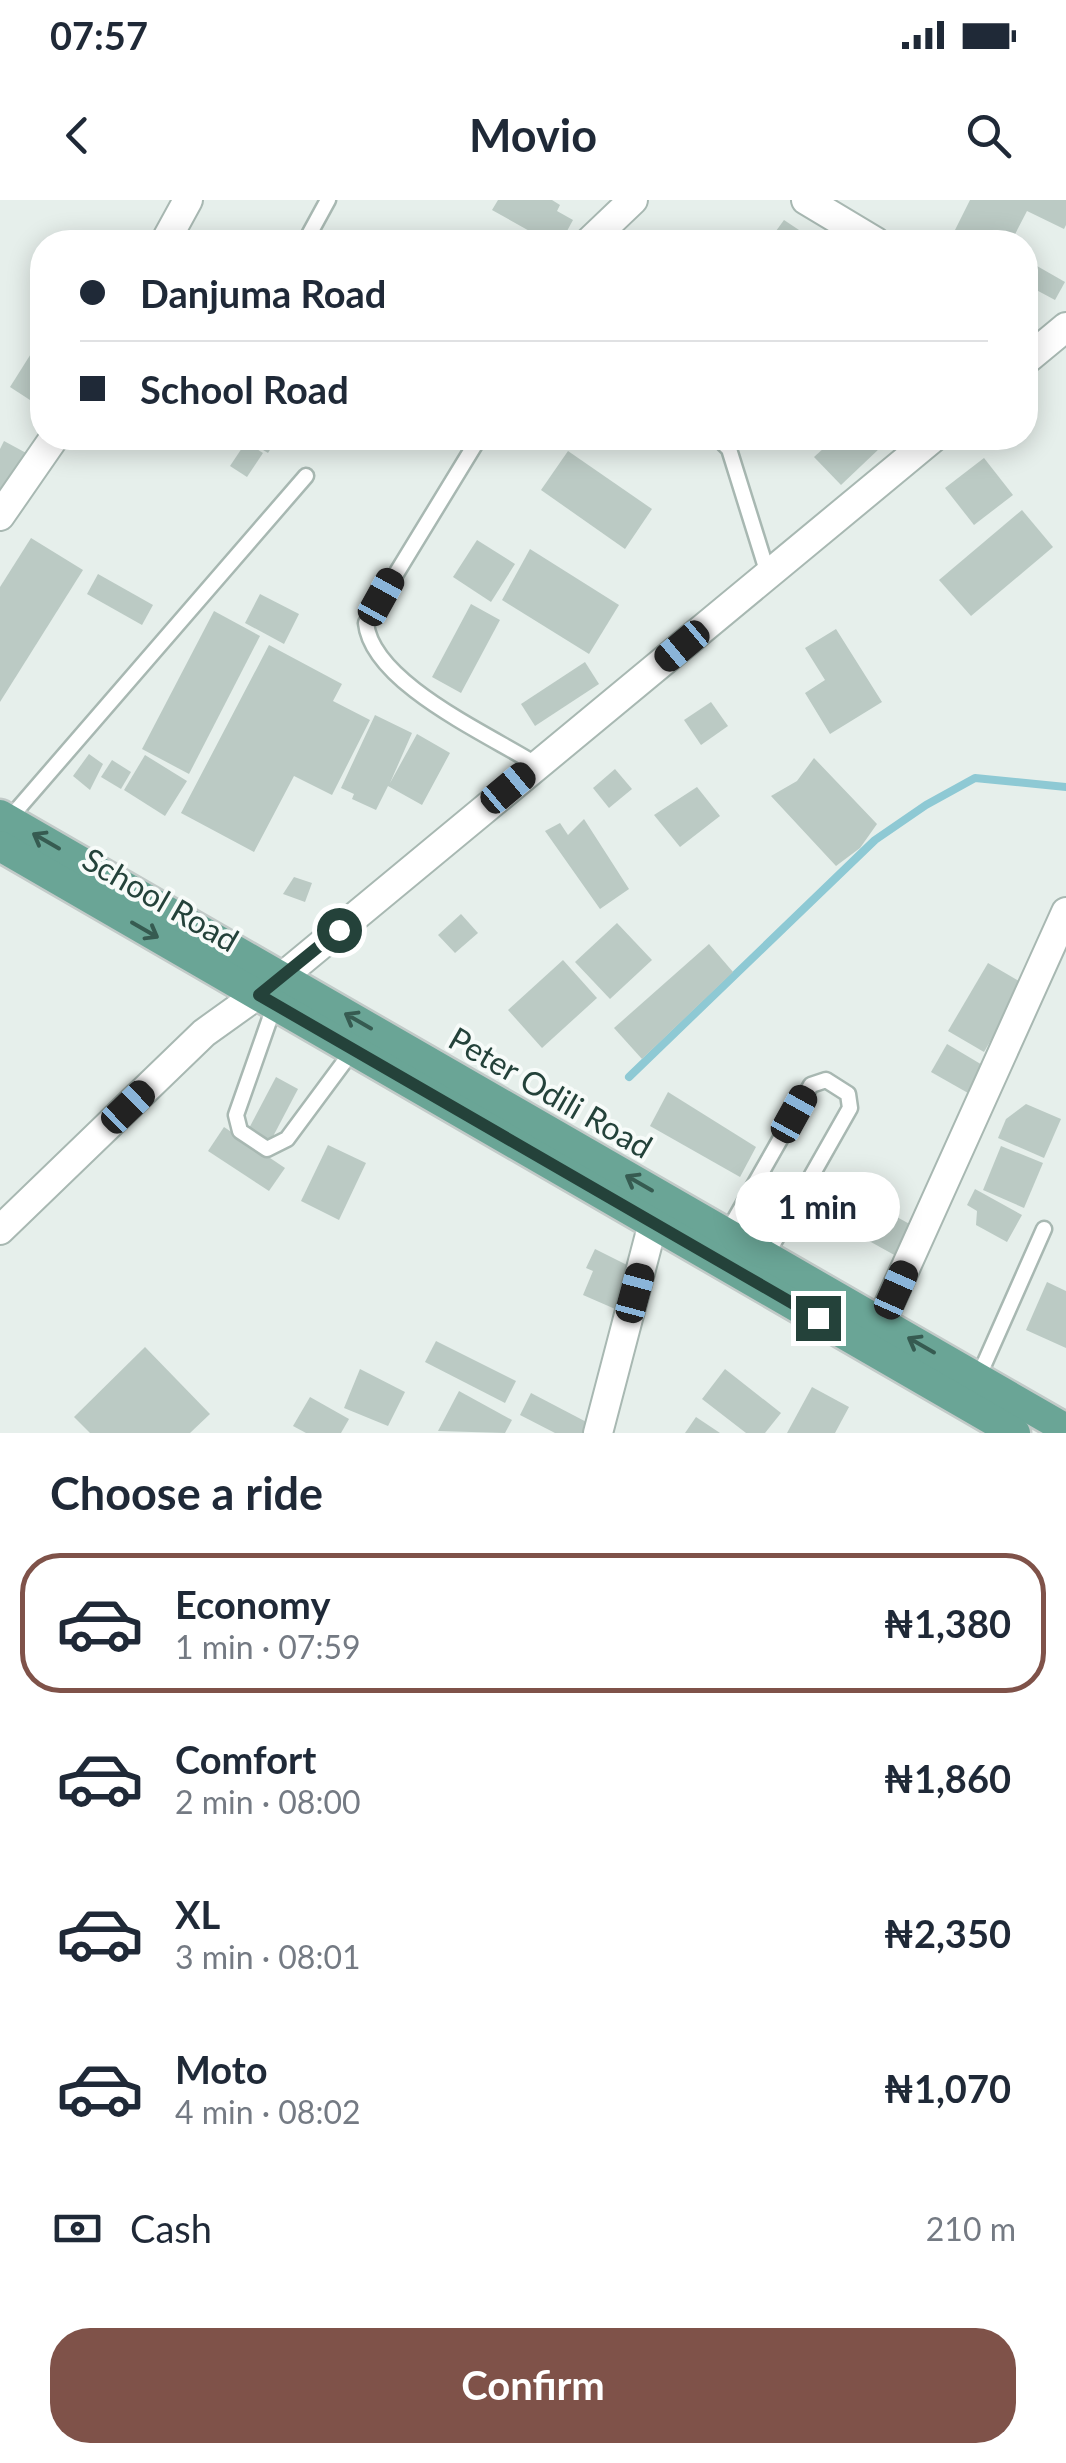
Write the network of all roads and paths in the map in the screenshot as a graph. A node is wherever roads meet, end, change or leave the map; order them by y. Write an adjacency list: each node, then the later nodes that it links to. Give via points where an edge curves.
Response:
1 (188, 200): 5 (street)
2 (328, 200): 6 (lane)
3 (633, 200): 7 (street)
4 (806, 200): 8 (street)
5 (172, 230)
6 (312, 230)
7 (602, 230)
8 (856, 230)
9 (46, 450): 14 (street)
10 (471, 450): 16 (lane, via 366,624 367,635 392,674)
11 (729, 450): 15 (lane)
12 (918, 450): 15 (street)
13 (306, 476): 17 (lane)
14 (0, 516)
15 (768, 574): 16 (street)
16 (537, 765): 19 (street)
17 (3, 827): 19 (main road, School Road)
18 (1066, 912): 26 (street)
19 (272, 992): 20 (main road, School Road); 20 (lane, via 236,1115 240,1132 267,1149 287,1139); 23 (street, via 204,1033); 24 (main road, Peter Odili Road, one-way to 19)
20 (353, 1050): 21 (main road, School Road)
21 (653, 1223): 29 (street); 30 (main road, School Road)
22 (1044, 1229): 27 (lane)
23 (0, 1230)
24 (727, 1234): 25 (main road, Peter Odili Road); 25 (lane, via 811,1084 826,1080 848,1094 850,1108)
25 (766, 1256): 26 (main road, Peter Odili Road)
26 (881, 1322): 27 (main road, Peter Odili Road, one-way to 26)
27 (978, 1378): 28 (main road, Peter Odili Road)
28 (1066, 1429)
29 (598, 1433)
30 (1014, 1433)

